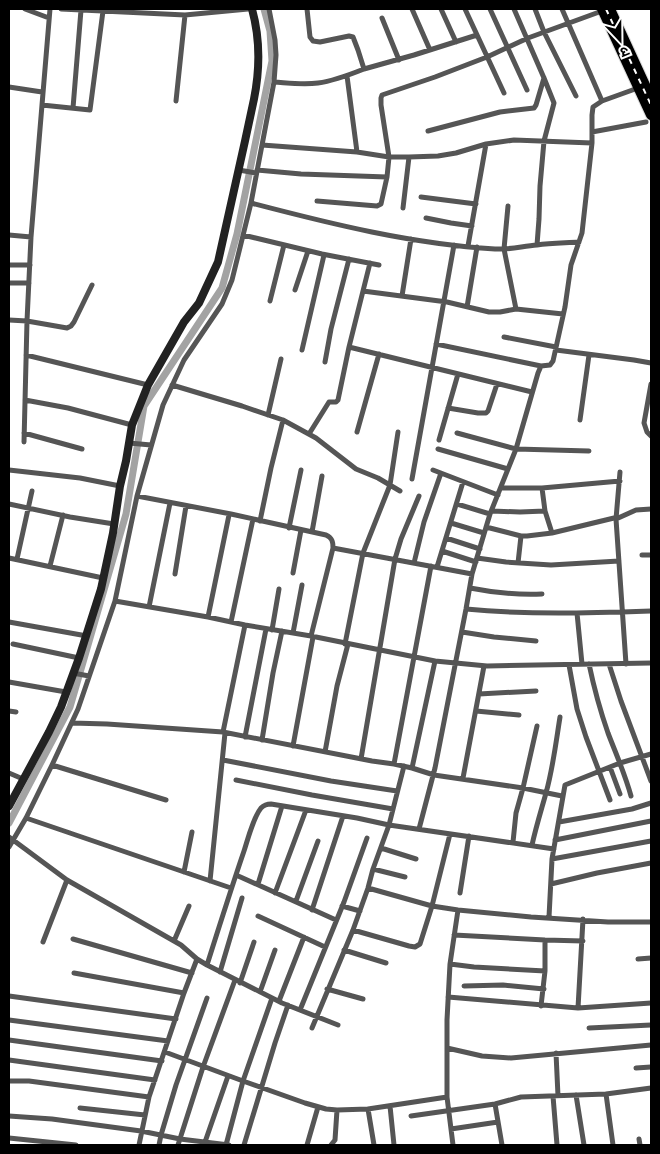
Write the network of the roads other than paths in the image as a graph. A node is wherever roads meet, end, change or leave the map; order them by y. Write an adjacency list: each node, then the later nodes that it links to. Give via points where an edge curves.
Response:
1 (25, 9): 20 (street)
2 (50, 9): 20 (street)
3 (61, 9): 16 (street)
4 (248, 9): 19 (street)
5 (252, 9): 56 (street, via 258,36 258,71)
6 (269, 9): 34 (street, via 275,40)
7 (307, 9): 31 (street, via 313,41 353,37)
8 (412, 9): 28 (street)
9 (441, 9): 26 (street)
10 (465, 9): 24 (street)
11 (490, 9): 27 (street)
12 (514, 9): 25 (street)
13 (535, 9): 23 (street)
14 (562, 9): 22 (street)
15 (605, 9): 22 (street); 36 (highway); 41 (highway)
16 (81, 10): 17 (street); 45 (street)
17 (103, 11): 18 (street); 45 (street, via 90,110)
18 (128, 11): 19 (street)
19 (185, 15): 42 (street)
20 (49, 18): 38 (street)
21 (382, 18): 30 (street)
22 (568, 23): 23 (street); 43 (street)
23 (544, 32): 25 (street); 40 (street)
24 (477, 35): 26 (street); 29 (street)
25 (528, 38): 27 (street); 33 (street)
26 (456, 42): 28 (street)
27 (507, 47): 29 (street); 37 (street)
28 (430, 50): 30 (street)
29 (486, 57): 39 (street); 54 (street, via 382,95)
30 (399, 60): 31 (street)
31 (364, 69): 32 (street)
32 (347, 76): 34 (street, via 321,83); 53 (street)
33 (544, 78): 47 (street, via 534,108 500,112); 49 (street, via 554,103)
34 (274, 82): 52 (street)
35 (9, 87): 38 (street)
36 (638, 88): 43 (street); 46 (highway)
37 (527, 90)
38 (42, 92): 44 (street)
39 (504, 93)
40 (576, 96)
41 (651, 98)
42 (176, 101)
43 (602, 101): 48 (street, via 593,107)
44 (42, 105): 45 (street); 69 (street)
45 (73, 108)
46 (649, 119): 48 (street)
47 (428, 131)
48 (592, 132): 50 (street)
49 (544, 141): 50 (street); 51 (street, via 514,140); 72 (street)
50 (592, 143): 71 (street)
51 (486, 144): 55 (street, via 456,153); 62 (street)
52 (262, 145): 53 (street); 57 (street)
53 (357, 152): 54 (street)
54 (389, 157): 55 (street); 58 (street)
55 (410, 157): 64 (street)
56 (239, 170): 57 (street); 114 (street, via 213,275)
57 (253, 172): 58 (street); 61 (street)
58 (387, 177): 60 (street, via 380,205)
59 (421, 197): 62 (street)
60 (317, 201)
61 (251, 203): 68 (street); 70 (street)
62 (476, 204): 66 (street)
63 (508, 206): 77 (street)
64 (403, 208)
65 (426, 218): 66 (street)
66 (472, 226): 75 (street)
67 (9, 235): 69 (street)
68 (243, 236): 73 (street); 115 (street, via 225,298 184,360)
69 (31, 237): 83 (street)
70 (411, 240): 74 (street); 90 (street)
71 (579, 242): 72 (street); 95 (street, via 571,265)
72 (536, 244): 77 (street)
73 (284, 245): 78 (street); 91 (street)
74 (454, 245): 75 (street); 92 (street)
75 (468, 246): 76 (street)
76 (477, 247): 77 (street); 93 (street)
77 (504, 248): 94 (street)
78 (308, 251): 79 (street); 88 (street)
79 (324, 255): 80 (street); 102 (street)
80 (349, 259): 81 (street); 107 (street)
81 (370, 263): 84 (street); 89 (street)
82 (9, 264): 83 (street)
83 (30, 264): 86 (street)
84 (379, 265)
85 (9, 283): 86 (street)
86 (29, 283): 97 (street)
87 (92, 285): 97 (street, via 71,326 61,328)
88 (295, 290)
89 (364, 291): 90 (street); 100 (street)
90 (402, 296): 92 (street)
91 (270, 301)
92 (444, 302): 93 (street); 99 (street)
93 (467, 307): 94 (street, via 490,312)
94 (516, 309): 95 (street)
95 (563, 314): 101 (street)
96 (9, 320): 97 (street)
97 (27, 321): 104 (street)
98 (504, 336): 101 (street)
99 (436, 344): 109 (street); 110 (street)
100 (349, 347): 103 (street); 127 (street, via 338,400 329,402)
101 (556, 348): 105 (street); 109 (street, via 551,364)
102 (302, 350)
103 (379, 354): 110 (street); 123 (street)
104 (26, 355): 114 (street); 117 (street)
105 (589, 355): 108 (street); 121 (street)
106 (281, 359): 119 (street)
107 (325, 362)
108 (651, 363)
109 (541, 366): 116 (street)
110 (432, 368): 111 (street); 144 (street)
111 (458, 374): 112 (street); 118 (street)
112 (497, 384): 116 (street); 118 (street, via 486,413)
113 (651, 384): 128 (street, via 644,423 646,432)
114 (148, 385): 122 (street)
115 (172, 385): 119 (street); 132 (street)
116 (532, 392): 135 (street)
117 (25, 400): 122 (street); 125 (street)
118 (448, 408): 129 (street)
119 (268, 414): 120 (street)
120 (283, 420): 127 (street); 168 (street)
121 (580, 420)
122 (132, 425): 131 (street)
123 (357, 432)
124 (398, 432): 147 (street)
125 (24, 433): 130 (street); 134 (street)
126 (457, 433): 135 (street)
127 (309, 434): 147 (street, via 356,468)
128 (651, 436)
129 (439, 440)
130 (24, 442)
131 (132, 444): 132 (street); 148 (street)
132 (151, 445): 154 (street)
133 (438, 448): 137 (street)
134 (82, 449)
135 (516, 449): 136 (street); 137 (street)
136 (588, 451)
137 (508, 469): 149 (street)
138 (9, 470): 148 (street)
139 (301, 470): 172 (street)
140 (433, 470): 142 (street)
141 (620, 472): 145 (street)
142 (441, 473): 146 (street); 190 (street)
143 (322, 476): 174 (street)
144 (412, 479)
145 (620, 481): 150 (street); 167 (street)
146 (463, 482): 153 (street); 158 (street)
147 (390, 485): 152 (street); 182 (street)
148 (120, 486): 170 (street)
149 (501, 488): 150 (street); 153 (street)
150 (542, 488): 162 (street)
151 (32, 491): 160 (street)
152 (400, 491)
153 (498, 495): 163 (street)
154 (137, 496): 156 (street); 202 (street)
155 (419, 496): 187 (street)
156 (170, 503): 159 (street); 203 (street)
157 (9, 504): 160 (street)
158 (457, 504): 163 (street); 169 (street)
159 (186, 506): 165 (street); 195 (street)
160 (29, 508): 164 (street); 186 (street)
161 (651, 509): 167 (street, via 636,510)
162 (545, 511): 163 (street); 176 (street)
163 (491, 512): 171 (street)
164 (63, 515): 170 (street); 192 (street)
165 (229, 515): 166 (street); 208 (street)
166 (253, 519): 168 (street); 210 (street)
167 (616, 519): 176 (street); 189 (street)
168 (260, 521): 172 (street)
169 (451, 523): 175 (street); 178 (street)
170 (114, 524): 197 (street)
171 (486, 527): 175 (street); 177 (street)
172 (289, 528): 173 (street)
173 (301, 530): 174 (street); 194 (street)
174 (312, 532): 179 (street, via 330,537)
175 (484, 533): 180 (street)
176 (552, 533): 177 (street)
177 (521, 536): 191 (street)
178 (446, 538): 180 (street); 181 (street)
179 (333, 548): 182 (street); 217 (street)
180 (480, 549): 188 (street)
181 (442, 551): 188 (street); 193 (street)
182 (363, 553): 187 (street); 220 (street)
183 (642, 555): 184 (street)
184 (651, 555)
185 (9, 558): 186 (street)
186 (17, 559): 192 (street)
187 (395, 559): 190 (street); 221 (street)
188 (477, 560): 191 (street); 196 (street)
189 (619, 561): 191 (street); 206 (street)
190 (414, 563): 193 (street)
191 (518, 563)
192 (50, 566): 197 (street)
193 (434, 567): 196 (street); 222 (street)
194 (293, 573)
195 (175, 574)
196 (472, 574): 199 (street)
197 (103, 578): 216 (street)
198 (302, 585): 215 (street)
199 (470, 588): 201 (street, via 504,594); 204 (street)
200 (279, 589): 212 (street)
201 (542, 594)
202 (115, 601): 203 (street); 233 (street)
203 (149, 607): 208 (street)
204 (466, 609): 207 (street); 214 (street)
205 (651, 611): 206 (street)
206 (622, 612): 207 (street); 230 (street)
207 (577, 613): 227 (street)
208 (208, 617): 210 (street)
209 (9, 622): 216 (street)
210 (231, 622): 211 (street)
211 (245, 625): 212 (street); 245 (street)
212 (269, 629): 213 (street); 246 (street)
213 (282, 631): 215 (street); 247 (street)
214 (462, 632): 218 (street); 225 (street)
215 (293, 633): 217 (street)
216 (87, 636): 223 (street)
217 (312, 636): 220 (street); 248 (street)
218 (536, 641)
219 (13, 644): 223 (street)
220 (347, 644): 221 (street); 249 (street)
221 (379, 650): 222 (street); 252 (street)
222 (415, 657): 224 (street); 255 (street)
223 (79, 658): 233 (street)
224 (435, 661): 225 (street); 259 (street)
225 (456, 663): 232 (street); 262 (street)
226 (651, 663): 230 (street)
227 (582, 664): 228 (street); 231 (street)
228 (589, 664): 229 (street); 254 (street, via 596,697)
229 (609, 664): 230 (street); 251 (street)
230 (626, 664)
231 (569, 665): 232 (street); 260 (street, via 577,709)
232 (484, 666): 237 (street)
233 (81, 675): 236 (street); 243 (street, via 78,709)
234 (9, 682): 236 (street)
235 (536, 691): 237 (street)
236 (66, 692): 264 (street)
237 (479, 694): 239 (street)
238 (9, 711): 240 (street)
239 (476, 711): 241 (street); 263 (street)
240 (16, 712)
241 (519, 715)
242 (560, 717): 269 (street)
243 (72, 723): 245 (street); 256 (street)
244 (537, 726): 267 (street)
245 (224, 733): 246 (street); 253 (street)
246 (244, 737): 247 (street)
247 (262, 740): 248 (street)
248 (293, 746): 249 (street)
249 (325, 752): 252 (street)
250 (651, 754): 251 (street)
251 (641, 756): 254 (street); 266 (street)
252 (361, 759): 255 (street)
253 (222, 760): 268 (street); 307 (street)
254 (620, 763): 258 (street); 272 (street)
255 (394, 764): 257 (street)
256 (52, 765): 273 (street); 281 (street)
257 (404, 766): 259 (street); 268 (street)
258 (610, 767): 260 (street); 270 (street)
259 (412, 768): 262 (street)
260 (599, 771): 271 (street, via 566,784); 274 (street)
261 (9, 774): 264 (street)
262 (434, 775): 263 (street); 285 (street)
263 (463, 778): 267 (street)
264 (23, 779): 276 (street)
265 (236, 780): 278 (street)
266 (651, 781)
267 (523, 788): 269 (street); 294 (street, via 514,820)
268 (398, 791): 278 (street)
269 (546, 793): 271 (street); 295 (street)
270 (620, 794)
271 (562, 796): 283 (street)
272 (630, 796)
273 (166, 800)
274 (610, 800)
275 (651, 804): 283 (street)
276 (9, 806)
277 (282, 806): 279 (street); 304 (street, via 267,804 260,810); 308 (street)
278 (393, 809): 284 (street)
279 (306, 810): 280 (street); 312 (street)
280 (343, 816): 284 (street); 319 (street)
281 (26, 818): 289 (street); 303 (street)
282 (651, 821): 291 (street)
283 (559, 822): 291 (street)
284 (389, 825): 285 (street); 297 (street)
285 (419, 829): 287 (street)
286 (192, 832): 303 (street)
287 (450, 834): 288 (street); 318 (street)
288 (470, 836): 294 (street); 313 (street)
289 (11, 838): 296 (street); 306 (street)
290 (366, 838): 317 (street)
291 (556, 840): 298 (street)
292 (318, 841): 315 (street)
293 (651, 841): 300 (street)
294 (513, 842): 295 (street)
295 (532, 845): 298 (street)
296 (9, 847)
297 (381, 848): 299 (street); 302 (street)
298 (554, 849): 300 (street)
299 (416, 859)
300 (552, 859): 309 (street)
301 (651, 863): 309 (street)
302 (374, 869): 305 (street); 311 (street)
303 (184, 872): 307 (street)
304 (236, 875): 308 (street); 310 (street)
305 (405, 877)
306 (67, 880): 332 (street); 334 (street)
307 (210, 881): 310 (street)
308 (258, 884): 312 (street)
309 (551, 884): 323 (street)
310 (231, 888): 344 (street)
311 (368, 888): 318 (street); 321 (street)
312 (275, 892): 315 (street)
313 (460, 893)
314 (242, 898): 347 (street)
315 (296, 901): 319 (street)
316 (189, 906): 332 (street)
317 (342, 906): 321 (street); 324 (street)
318 (432, 906): 320 (street); 327 (street, via 421,942 415,947)
319 (312, 910): 324 (street)
320 (458, 910): 323 (street); 328 (street)
321 (360, 911): 327 (street)
322 (258, 916): 329 (street)
323 (549, 917): 325 (street)
324 (336, 920): 336 (street)
325 (583, 920): 326 (street); 333 (street)
326 (651, 922)
327 (353, 930): 338 (street)
328 (454, 935): 331 (street); 343 (street)
329 (304, 938): 336 (street); 360 (street)
330 (73, 939): 348 (street)
331 (545, 940): 333 (street); 345 (street)
332 (174, 941): 340 (street)
333 (583, 941): 364 (street)
334 (43, 942)
335 (254, 942): 349 (street)
336 (325, 947): 365 (street)
337 (275, 950): 353 (street)
338 (344, 950): 342 (street); 351 (street)
339 (651, 958): 341 (street)
340 (197, 959): 344 (street); 348 (street)
341 (638, 959)
342 (386, 963)
343 (450, 964): 345 (street); 356 (street)
344 (207, 965): 347 (street)
345 (545, 971): 352 (street)
346 (74, 972): 354 (street)
347 (220, 972): 349 (street)
348 (192, 973): 354 (street)
349 (238, 981): 353 (street); 382 (street)
350 (464, 986): 352 (street)
351 (327, 989): 359 (street); 366 (street)
352 (544, 989): 363 (street)
353 (260, 992): 358 (street)
354 (184, 993): 367 (street)
355 (9, 996): 367 (street)
356 (448, 997): 363 (street); 376 (street)
357 (207, 998): 379 (street)
358 (272, 998): 360 (street); 388 (street)
359 (363, 1000)
360 (279, 1001): 362 (street)
361 (651, 1003): 364 (street)
362 (288, 1005): 365 (street); 389 (street)
363 (541, 1006): 364 (street)
364 (578, 1008)
365 (300, 1010): 366 (street)
366 (316, 1017): 369 (street); 371 (street)
367 (176, 1019): 374 (street)
368 (9, 1020): 374 (street)
369 (338, 1024)
370 (651, 1025): 372 (street)
371 (312, 1028)
372 (589, 1028)
373 (9, 1040): 381 (street)
374 (168, 1041): 377 (street)
375 (651, 1045): 378 (street)
376 (447, 1048): 378 (street, via 499,1057); 395 (street)
377 (165, 1052): 379 (street); 381 (street)
378 (556, 1053): 393 (street)
379 (185, 1059): 382 (street); 409 (street)
380 (9, 1060): 386 (street)
381 (162, 1061): 386 (street)
382 (203, 1067): 385 (street); 411 (street)
383 (651, 1067): 384 (street)
384 (636, 1068)
385 (228, 1076): 388 (street); 413 (street)
386 (155, 1080): 394 (street)
387 (9, 1081): 394 (street)
388 (242, 1081): 389 (street); 419 (street)
389 (261, 1088): 398 (street); 420 (street)
390 (651, 1088): 391 (street)
391 (606, 1094): 392 (street); 429 (street)
392 (576, 1095): 393 (street); 428 (street)
393 (555, 1096): 396 (street, via 521,1097); 427 (street)
394 (149, 1097): 403 (street)
395 (447, 1097): 397 (street); 402 (street)
396 (495, 1104): 402 (street); 406 (street)
397 (390, 1106): 400 (street); 424 (street)
398 (318, 1107): 401 (street); 421 (street)
399 (80, 1108): 403 (street)
400 (368, 1109): 401 (street); 423 (street)
401 (337, 1110): 422 (street, via 335,1140)
402 (449, 1111): 405 (street); 407 (street)
403 (145, 1115): 408 (street)
404 (9, 1116): 408 (street)
405 (411, 1116)
406 (498, 1122): 407 (street); 426 (street)
407 (451, 1129): 425 (street)
408 (141, 1131): 409 (street); 416 (street)
409 (161, 1135): 411 (street); 417 (street)
410 (9, 1138): 415 (street)
411 (180, 1139): 413 (street); 418 (street)
412 (639, 1139): 430 (street)
413 (205, 1142): 414 (street)
414 (212, 1144): 419 (street)
415 (76, 1145)
416 (139, 1145)
417 (159, 1145)
418 (178, 1145)
419 (228, 1145)
420 (244, 1145)
421 (307, 1145)
422 (331, 1145)
423 (374, 1145)
424 (394, 1145)
425 (453, 1145)
426 (502, 1145)
427 (557, 1145)
428 (584, 1145)
429 (613, 1145)
430 (640, 1145)

